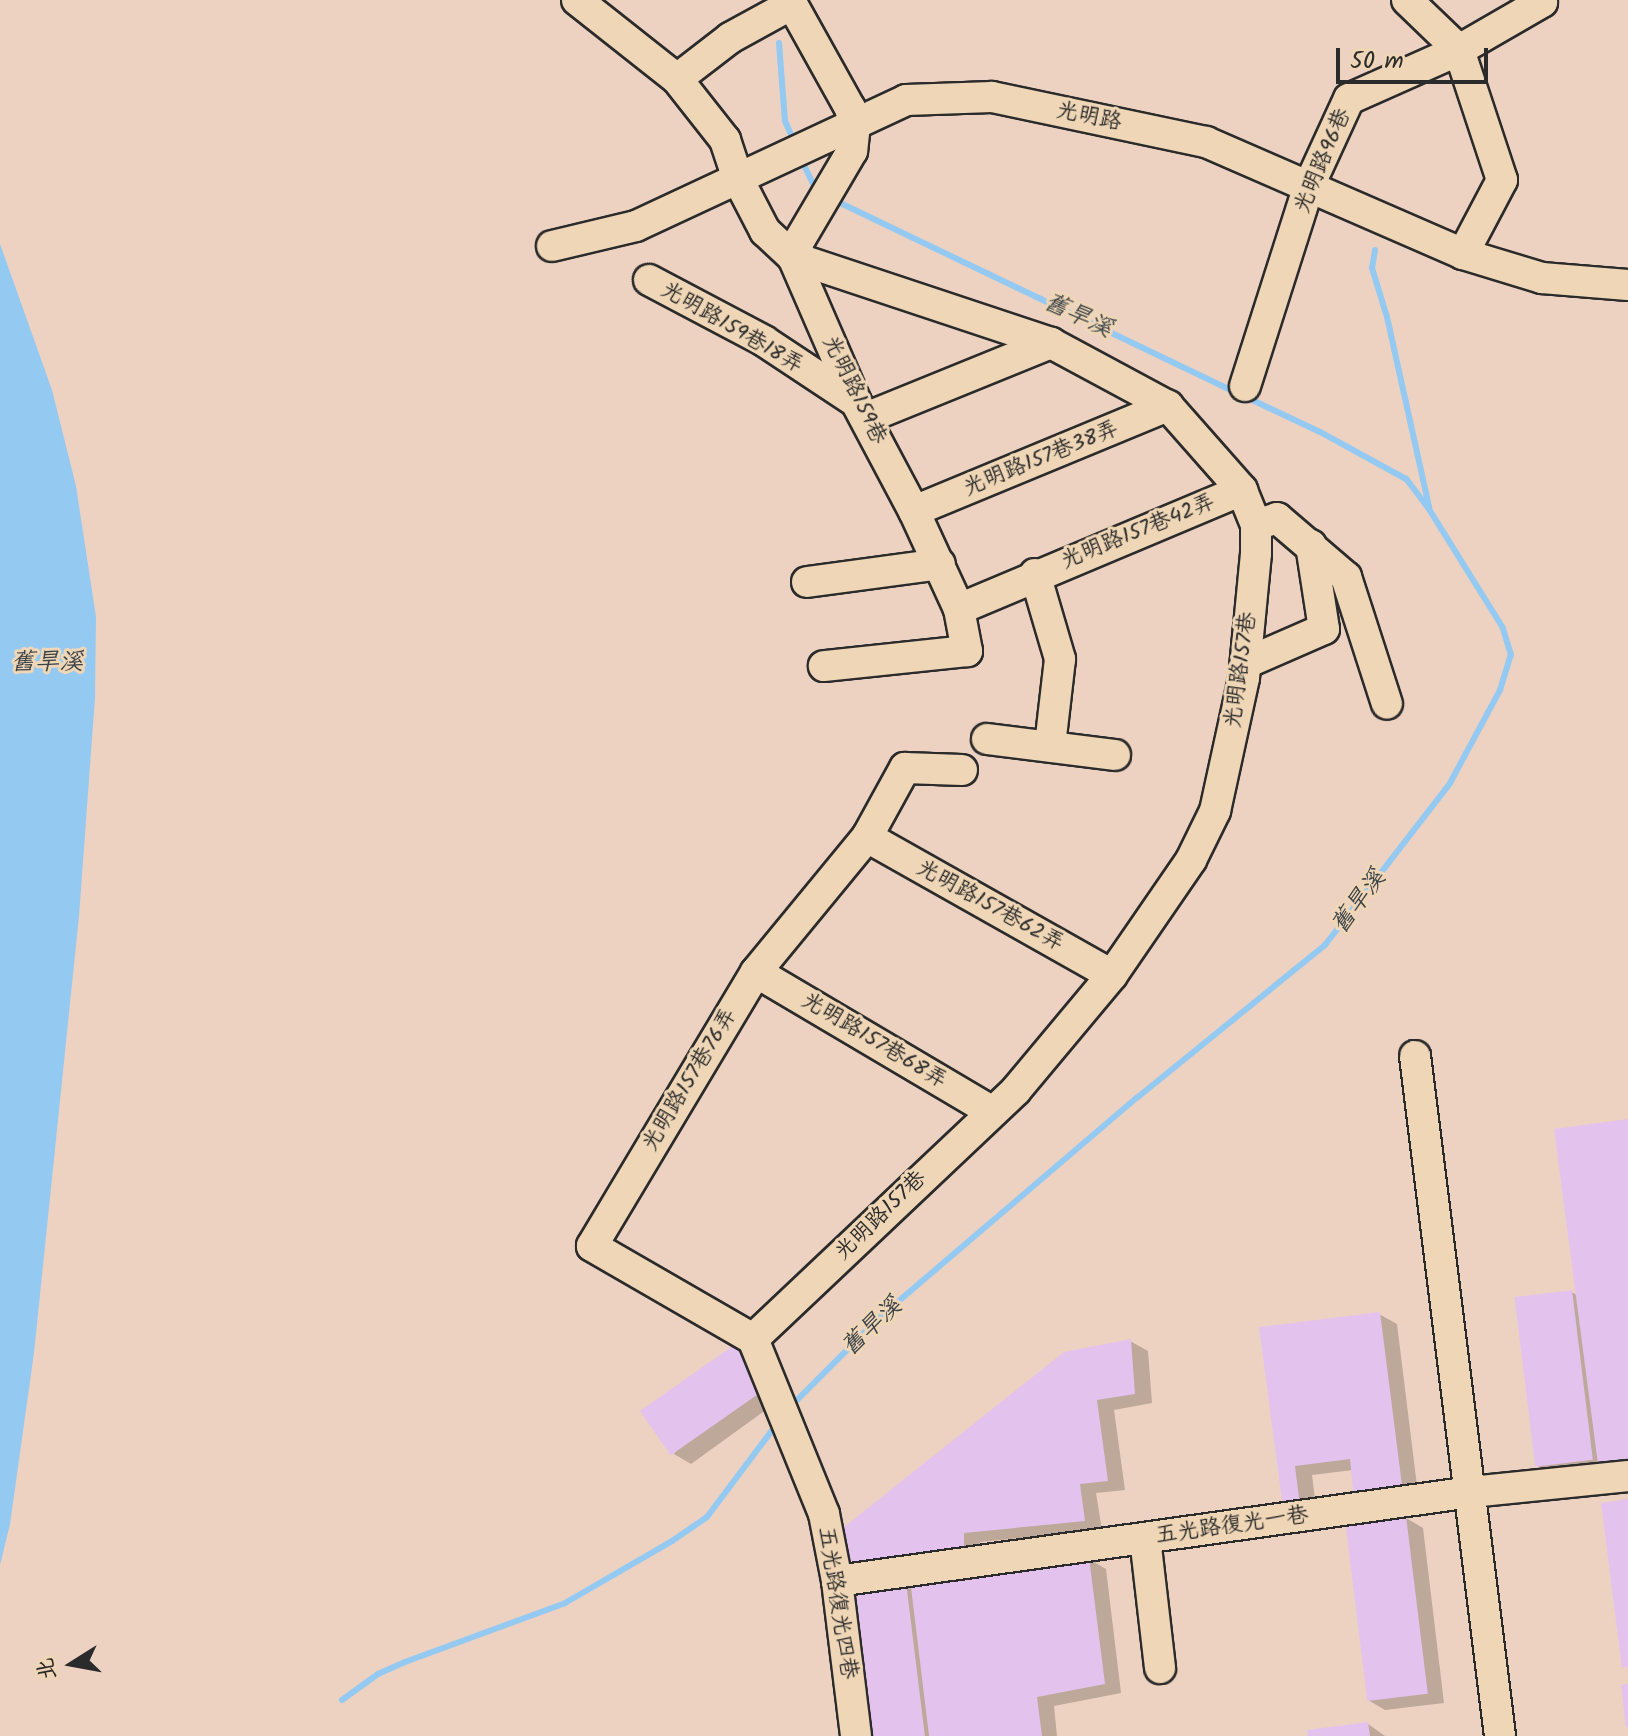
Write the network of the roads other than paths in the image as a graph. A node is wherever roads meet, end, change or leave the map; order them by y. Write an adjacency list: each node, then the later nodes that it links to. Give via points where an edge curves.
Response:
1 (577, 0): 5 (street, 光明路159巷)
2 (1407, 0): 4 (street)
3 (1540, 0): 4 (street, 光明路96巷)
4 (1459, 50): 8 (street, 光明路96巷, via 1349,99); 11 (street, via 1502,180)
5 (677, 79): 6 (street, via 730,38 792,4); 7 (street, 光明路159巷, via 725,140)
6 (855, 124): 7 (street, 光明路); 8 (street, 光明路, via 906,100 992,97 1206,142); 10 (street, via 852,151)
7 (738, 179): 9 (street, 光明路, via 636,226); 10 (street, 光明路159巷, via 765,231)
8 (1308, 188): 11 (street, 光明路); 15 (street, 光明路96巷)
9 (552, 246)
10 (796, 249): 14 (street, 光明路157巷); 17 (street, 光明路159巷)
11 (1463, 254): 13 (street, 光明路, via 1542,278)
12 (649, 280): 17 (street, 光明路159巷18弄, via 764,341)
13 (1628, 285)
14 (1051, 343): 16 (street, 光明路157巷); 17 (street)
15 (1245, 386)
16 (1168, 406): 18 (street, 光明路157巷); 19 (street, 光明路157巷38弄)
17 (861, 410): 19 (street, 光明路159巷)
18 (1242, 490): 20 (street, 光明路157巷); 23 (street, 光明路157巷42弄)
19 (914, 511): 22 (street, 光明路159巷)
20 (1256, 525): 21 (street, via 1277,518); 26 (street, 光明路157巷)
21 (1311, 545): 26 (street, via 1324,629); 28 (street, via 1346,577)
22 (940, 564): 24 (street); 25 (street, 光明路159巷)
23 (1035, 574): 25 (street, 光明路157巷42弄); 30 (street, 光明路157巷42弄, via 1060,659)
24 (807, 582)
25 (959, 609): 27 (street, 光明路159巷, via 967,651)
26 (1246, 663): 35 (street, 光明路157巷, via 1215,811 1191,860)
27 (824, 666)
28 (1387, 704)
29 (987, 739): 30 (street)
30 (1050, 746): 31 (street)
31 (1115, 755)
32 (962, 770): 33 (street, 光明路157巷76弄, via 905,768)
33 (867, 837): 34 (street, 光明路157巷76弄); 35 (street, 光明路157巷62弄)
34 (756, 972): 37 (street, 光明路157巷68弄); 38 (street, 光明路157巷76弄, via 592,1246)
35 (1112, 975): 37 (street, 光明路157巷, via 1016,1090)
36 (1415, 1056): 40 (street)
37 (991, 1111): 38 (street, 光明路157巷)
38 (753, 1339): 42 (street, 五光路復光四巷, via 824,1514)
39 (1628, 1476): 40 (street, 五光路復光一巷)
40 (1471, 1492): 41 (street, 五光路復光一巷); 45 (street)
41 (1145, 1538): 42 (street, 五光路復光一巷); 43 (street)
42 (837, 1581): 44 (street, 五光路復光四巷)
43 (1160, 1668)
44 (856, 1736)
45 (1500, 1736)

